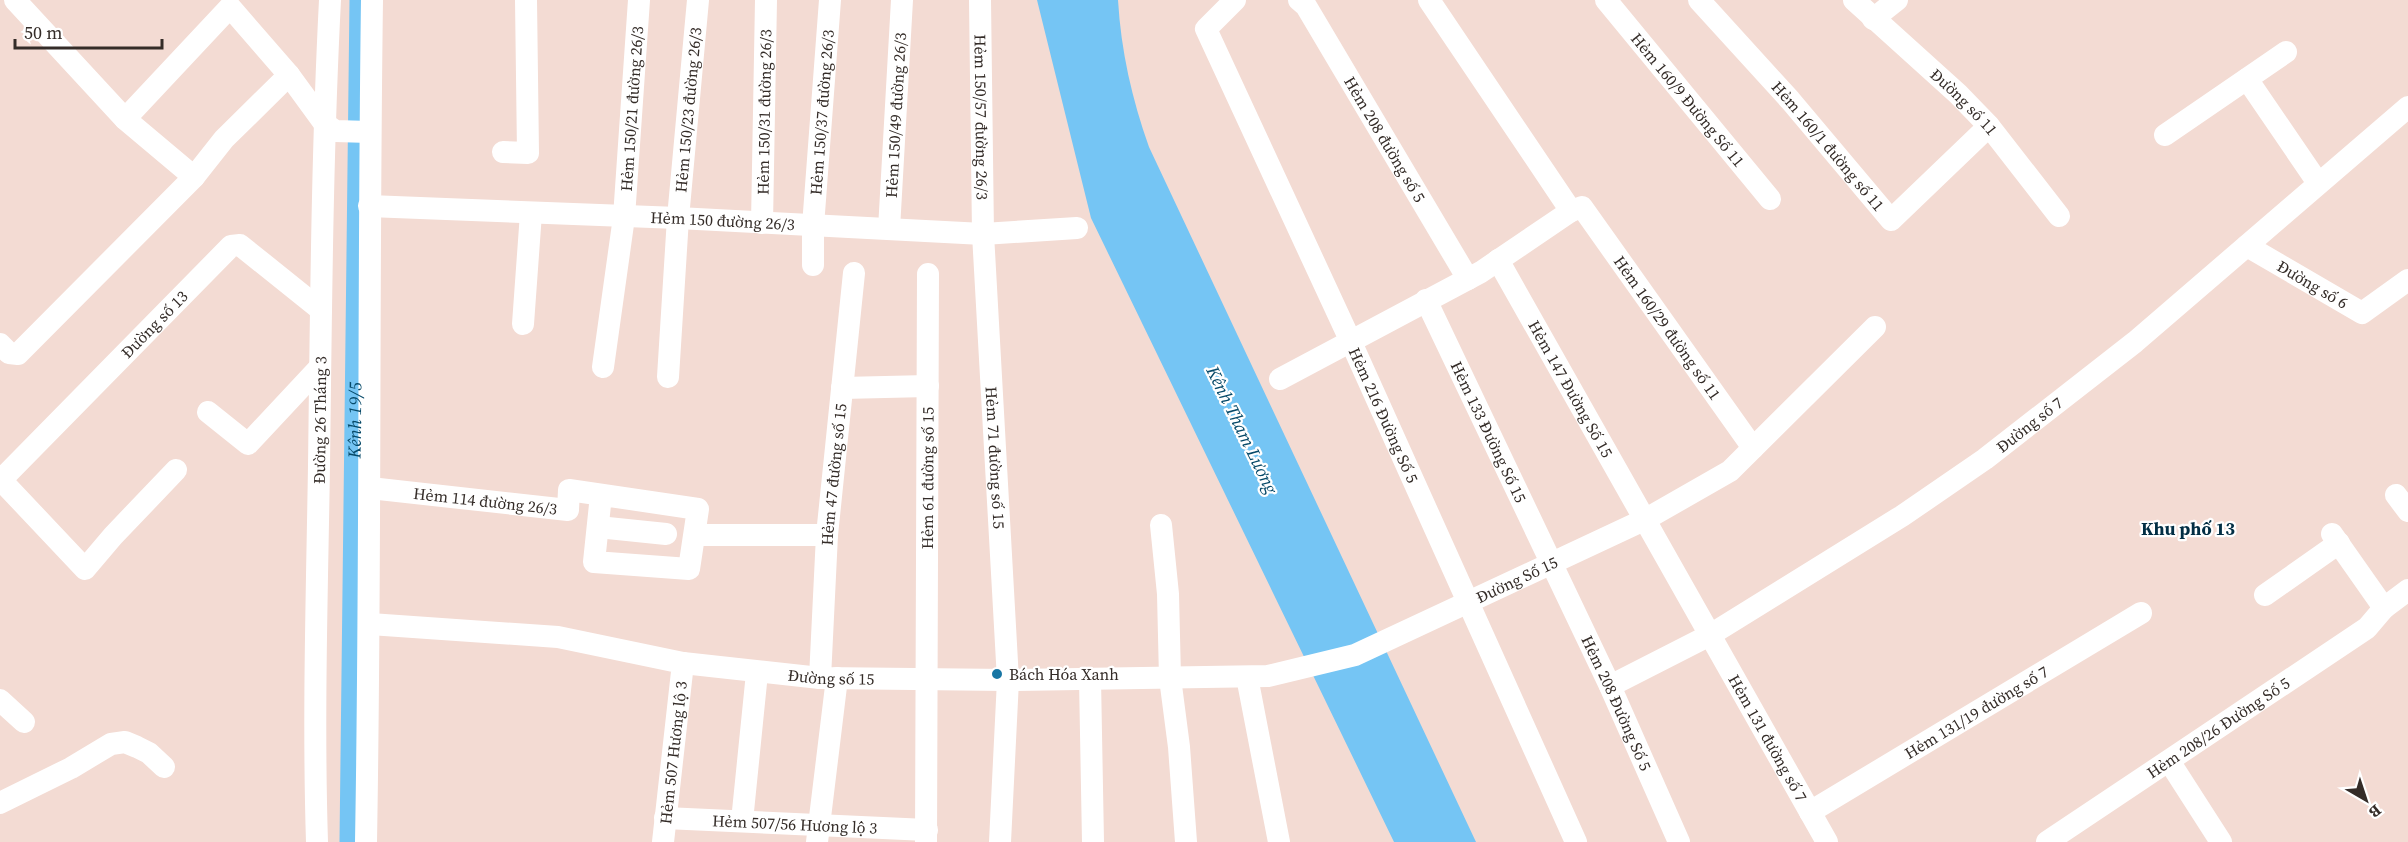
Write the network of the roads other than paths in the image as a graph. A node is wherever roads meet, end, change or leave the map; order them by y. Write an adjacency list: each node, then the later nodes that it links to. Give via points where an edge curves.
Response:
1 (15, 0): 23 (street)
2 (330, 0): 25 (street, Đường 26 Tháng 3)
3 (372, 0): 26 (street)
4 (526, 0): 28 (street, via 528,153)
5 (639, 0): 36 (street, Hẻm 150/21 đường 26/3)
6 (698, 0): 37 (street, Hẻm 150/23 đường 26/3)
7 (766, 0): 38 (street, Hẻm 150/31 đường 26/3)
8 (830, 0): 39 (street, Hẻm 150/37 đường 26/3)
9 (902, 0): 41 (street, Hẻm 150/49 đường 26/3)
10 (980, 0): 42 (street, Hẻm 150/57 đường 26/3)
11 (1235, 0): 54 (street, Hẻm 216 Đường Số 5, via 1206,29)
12 (1299, 0): 48 (street, Hẻm 208 đường số 5)
13 (1430, 0): 33 (street, Hẻm 160/29 đường số 11)
14 (1606, 0): 31 (street, Hẻm 160/9 Đường Số 11)
15 (1699, 0): 24 (street, Hẻm 160/1 đường số 11, via 1891,220)
16 (1854, 0): 18 (street, Đường số 11)
17 (1897, 0): 18 (street)
18 (1873, 19): 24 (street, Đường số 11)
19 (2286, 52): 21 (street)
20 (289, 75): 23 (street, via 230,7); 25 (street); 29 (street, via 224,139)
21 (2247, 79): 27 (street); 30 (street)
22 (2408, 107): 30 (street, Đường số 7)
23 (125, 119): 29 (street)
24 (1989, 126): 35 (street, Đường số 11)
25 (329, 127): 26 (street); 51 (street, Đường 26 Tháng 3)
26 (366, 132): 32 (street)
27 (2165, 135)
28 (503, 152)
29 (194, 177): 55 (street)
30 (2318, 183): 43 (street, Đường số 7)
31 (1770, 199)
32 (369, 206): 34 (street, Hẻm 150 đường 26/3); 66 (street)
33 (1576, 209): 44 (street); 63 (street, Hẻm 160/29 đường số 11)
34 (531, 213): 36 (street, Hẻm 150 đường 26/3); 52 (street)
35 (2059, 216)
36 (624, 217): 37 (street, Hẻm 150 đường 26/3); 57 (street, Hẻm 150/21 đường 26/3)
37 (678, 218): 38 (street, Hẻm 150 đường 26/3); 58 (street, Hẻm 150/23 đường 26/3)
38 (762, 223): 39 (street, Hẻm 150 đường 26/3)
39 (813, 226): 41 (street, Hẻm 150 đường 26/3); 45 (street, Hẻm 150/37 đường 26/3)
40 (1077, 228): 42 (street, Hẻm 150 đường 26/3)
41 (889, 229): 42 (street, Hẻm 150 đường 26/3)
42 (983, 234): 90 (street, Hẻm 71 đường số 15)
43 (2247, 246): 49 (street, Đường số 6, via 2362,313); 81 (street, Đường số 7, via 2136,342 1985,459 1902,516)
44 (1498, 260): 48 (street); 68 (street, Hẻm 147 Đường Số 15)
45 (813, 265)
46 (854, 273): 61 (street, Hẻm 47 đường số 15)
47 (928, 274): 60 (street, Hẻm 61 đường số 15)
48 (1468, 279): 50 (street)
49 (2408, 280)
50 (1426, 300): 54 (street); 74 (street, Hẻm 133 Đường Số 15)
51 (321, 310): 56 (street, Đường 26 Tháng 3); 65 (street, Đường số 13, via 240,245 231,246)
52 (523, 324)
53 (1875, 327): 63 (street)
54 (1351, 342): 59 (street); 77 (street, Hẻm 216 Đường Số 5)
55 (9, 349)
56 (320, 367): 62 (street, via 248,444); 103 (street, Đường 26 Tháng 3)
57 (603, 367)
58 (668, 377)
59 (1280, 379)
60 (928, 386): 61 (street); 88 (street, Hẻm 61 đường số 15)
61 (842, 388): 73 (street, Hẻm 47 đường số 15)
62 (208, 412)
63 (1753, 448): 68 (street, Đường Số 15, via 1730,471)
64 (176, 470): 65 (street, via 85,569)
65 (1, 480)
66 (370, 488): 67 (street, Hẻm 114 đường 26/3, via 568,510 569,490); 80 (street)
67 (601, 495): 70 (street); 72 (street, Hẻm 114 đường 26/3, via 698,509)
68 (1646, 519): 74 (street, Đường Số 15); 81 (street, Hẻm 147 Đường Số 15)
69 (1161, 525): 87 (street)
70 (598, 527): 71 (street); 72 (street, via 594,562 689,569)
71 (666, 534)
72 (695, 535): 73 (street)
73 (826, 535): 86 (street, Hẻm 47 đường số 15)
74 (1551, 564): 77 (street, Đường Số 15); 91 (street, Hẻm 208 Đường Số 5)
75 (2408, 590): 78 (street, Hẻm 208/26 Đường Số 5)
76 (2265, 595): 78 (street, via 2336,539)
77 (1468, 602): 83 (street, Đường Số 15, via 1355,655); 110 (street, Hẻm 216 Đường Số 5)
78 (2384, 608): 94 (street, Hẻm 208/26 Đường Số 5, via 2367,628)
79 (2141, 614): 97 (street, Hẻm 131/19 đường số 7)
80 (370, 624): 82 (street, Đường số 15, via 558,637); 104 (street)
81 (1710, 635): 91 (street, Đường số 7); 97 (street, Hẻm 131 đường số 7)
82 (683, 663): 84 (street, Đường số 15); 98 (street, Hẻm 507 Hương lộ 3)
83 (1296, 669): 85 (street, Đường số 15)
84 (757, 673): 86 (street, Đường số 15); 99 (street)
85 (1247, 677): 87 (street, Đường số 15); 109 (street)
86 (829, 678): 88 (street, Đường số 15); 100 (street, Hẻm 47 đường số 15)
87 (1170, 678): 89 (street, Đường số 15); 108 (street)
88 (928, 679): 90 (street, Đường số 15); 101 (street, Hẻm 61 đường số 15)
89 (1090, 679): 90 (street, Đường số 15); 107 (street)
90 (1008, 680): 106 (street, Hẻm 71 đường số 15)
91 (1610, 686): 111 (street, Hẻm 208 Đường Số 5)
92 (0, 700): 93 (street)
93 (24, 722)
94 (2169, 761): 102 (street, Hẻm 208/26 Đường Số 5); 113 (street)
95 (164, 767): 96 (street, via 137,747 125,742 111,744)
96 (0, 803)
97 (1810, 812): 112 (street, Hẻm 131 đường số 7)
98 (665, 818): 99 (street, Hẻm 507/56 Hương lộ 3); 105 (street, Hẻm 507 Hương lộ 3)
99 (742, 821): 100 (street, Hẻm 507/56 Hương lộ 3)
100 (817, 833): 101 (street, Hẻm 507/56 Hương lộ 3)
101 (927, 836)
102 (2054, 840)
103 (317, 842)
104 (366, 842)
105 (663, 842)
106 (1000, 842)
107 (1093, 842)
108 (1186, 842)
109 (1279, 842)
110 (1576, 842)
111 (1679, 842)
112 (1827, 842)
113 (2221, 842)

